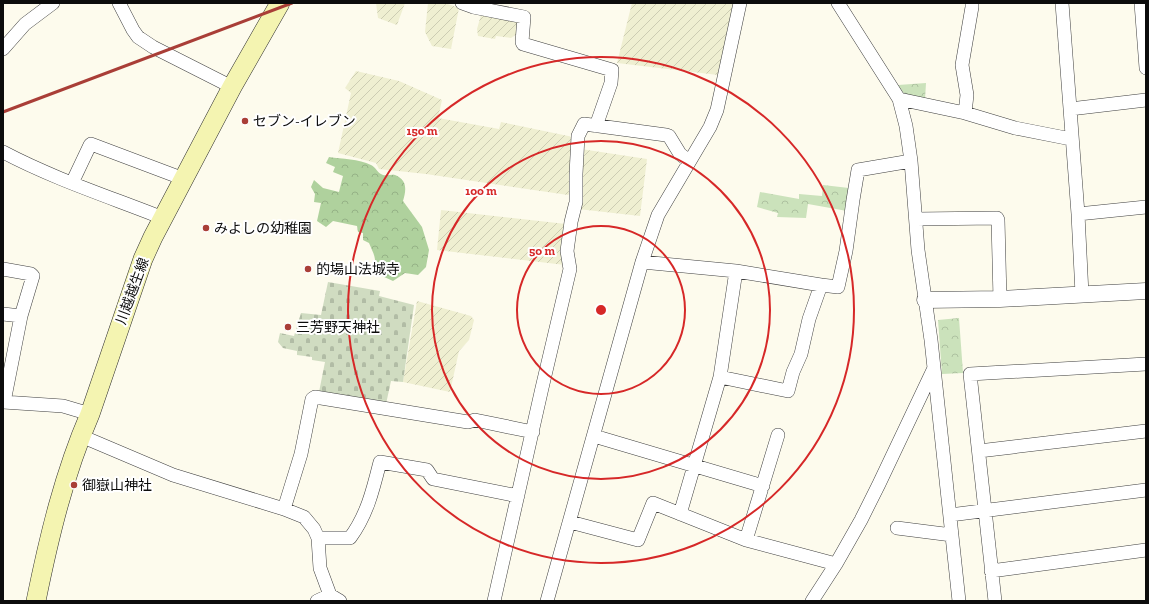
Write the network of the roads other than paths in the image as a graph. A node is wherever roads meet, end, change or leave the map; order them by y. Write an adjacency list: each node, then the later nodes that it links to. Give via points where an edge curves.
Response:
1 (53, 3): 10 (street, via 25,24)
2 (119, 3): 12 (street, via 138,37)
3 (280, 3): 12 (main road, 川越越生線)
4 (462, 3): 17 (street, via 524,17 523,44 612,70 611,83)
5 (740, 3): 20 (street, via 717,110)
6 (838, 3): 13 (street)
7 (972, 3): 16 (street, via 962,65 967,95)
8 (1062, 3): 15 (street)
9 (1142, 3): 11 (street)
10 (3, 49)
11 (1146, 68)
12 (232, 87): 22 (main road, 川越越生線)
13 (899, 98): 16 (street); 21 (street)
14 (1146, 100): 15 (street)
15 (1070, 109): 18 (street)
16 (965, 113): 18 (street, via 1015,128)
17 (596, 126): 20 (street, via 669,136 680,154); 44 (street, via 584,124 578,136 576,202 567,251 570,269)
18 (1071, 139): 25 (street)
19 (3, 152): 23 (street)
20 (690, 161): 28 (street, via 658,215)
21 (911, 161): 27 (street); 31 (street, via 858,170 838,287)
22 (184, 179): 23 (street, via 91,144); 26 (main road, 川越越生線)
23 (72, 183): 26 (street)
24 (1146, 207): 25 (street)
25 (1078, 214): 33 (street)
26 (163, 218): 42 (main road, 川越越生線, via 143,259)
27 (916, 219): 34 (street, via 997,218); 35 (street)
28 (642, 262): 30 (street); 47 (street)
29 (3, 269): 37 (street, via 33,276)
30 (736, 271): 31 (street); 40 (street)
31 (821, 285): 40 (street, via 788,391)
32 (1146, 291): 33 (street)
33 (1082, 294): 34 (street)
34 (1000, 299): 35 (street)
35 (925, 300): 39 (street)
36 (3, 314): 37 (street)
37 (21, 316): 41 (street)
38 (1146, 366): 48 (street, via 970,374)
39 (934, 368): 56 (street); 63 (street, via 880,484)
40 (720, 377): 49 (street)
41 (3, 402): 42 (street, via 63,406)
42 (90, 414): 46 (main road, 川越越生線)
43 (1146, 431): 48 (street)
44 (533, 432): 52 (street); 53 (street, via 476,420 468,422 315,397 312,399 301,454)
45 (778, 435): 50 (street)
46 (81, 436): 53 (street, via 173,475); 66 (main road, 川越越生線, via 58,501)
47 (594, 436): 49 (street); 57 (street)
48 (979, 451): 54 (street)
49 (695, 465): 50 (street); 55 (street)
50 (762, 486): 61 (street)
51 (1146, 490): 54 (street)
52 (518, 496): 60 (street, via 433,479 427,470 380,462 371,498 359,527 350,538); 68 (street)
53 (284, 508): 60 (street, via 304,517)
54 (985, 511): 56 (street); 64 (street)
55 (680, 514): 57 (street, via 653,503 638,540); 61 (street)
56 (950, 515): 59 (street)
57 (570, 522): 69 (street)
58 (897, 528): 59 (street)
59 (952, 535): 71 (street)
60 (318, 538): 65 (street, via 320,568)
61 (746, 540): 63 (street)
62 (1146, 550): 64 (street)
63 (836, 564): 70 (street)
64 (991, 571): 72 (street)
65 (335, 598): 67 (street)
66 (36, 601)
67 (317, 601)
68 (494, 601)
69 (547, 601)
70 (812, 601)
71 (959, 601)
72 (995, 601)

